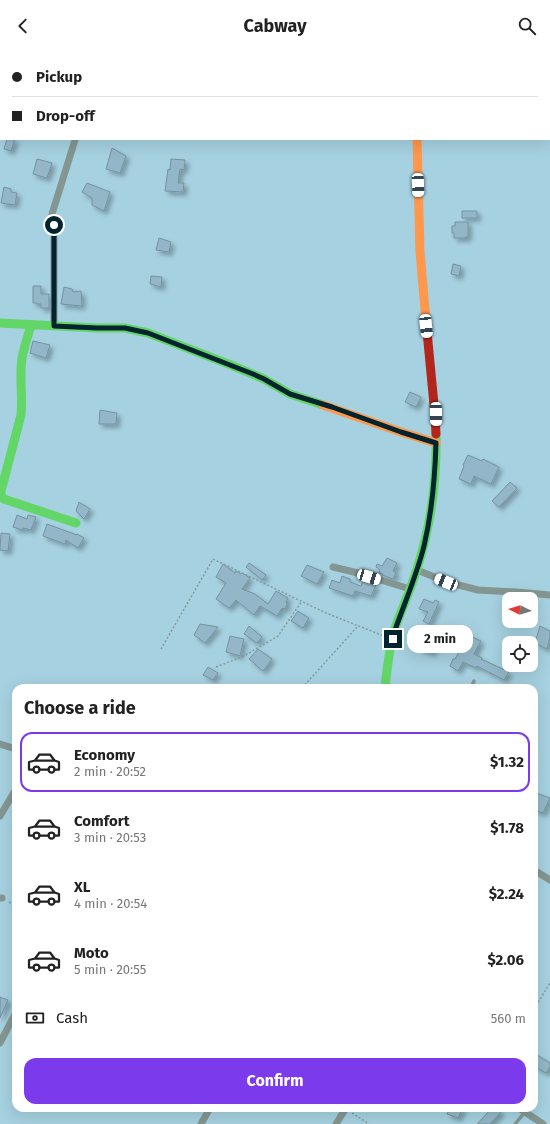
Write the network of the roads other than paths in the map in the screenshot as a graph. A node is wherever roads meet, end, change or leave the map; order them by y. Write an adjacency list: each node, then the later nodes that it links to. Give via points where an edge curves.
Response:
1 (75, 140): 5 (street, via 52,214)
2 (417, 140): 6 (street, via 420,258 436,414)
3 (0, 323): 4 (street)
4 (31, 325): 5 (street); 7 (street, via 22,358 21,415 1,496)
5 (54, 326): 6 (street, via 125,328 148,333 264,379 290,394)
6 (436, 443): 9 (street, via 431,509)
7 (76, 524)
8 (333, 567): 10 (street)
9 (417, 570): 10 (street); 11 (street, via 446,582 478,590)
10 (410, 589): 13 (street, via 395,630)
11 (550, 595)
12 (474, 681): 14 (lane)
13 (385, 684)
14 (473, 684)
15 (0, 744): 16 (street)
16 (12, 748)
17 (12, 796): 18 (street)
18 (0, 816)
19 (538, 872): 20 (street)
20 (550, 880)
21 (12, 1020): 22 (street)
22 (0, 1043)
23 (208, 1112): 27 (street)
24 (344, 1112): 28 (street)
25 (521, 1112): 29 (lane)
26 (525, 1112): 30 (street)
27 (201, 1124)
28 (336, 1124)
29 (515, 1124)
30 (543, 1124)

